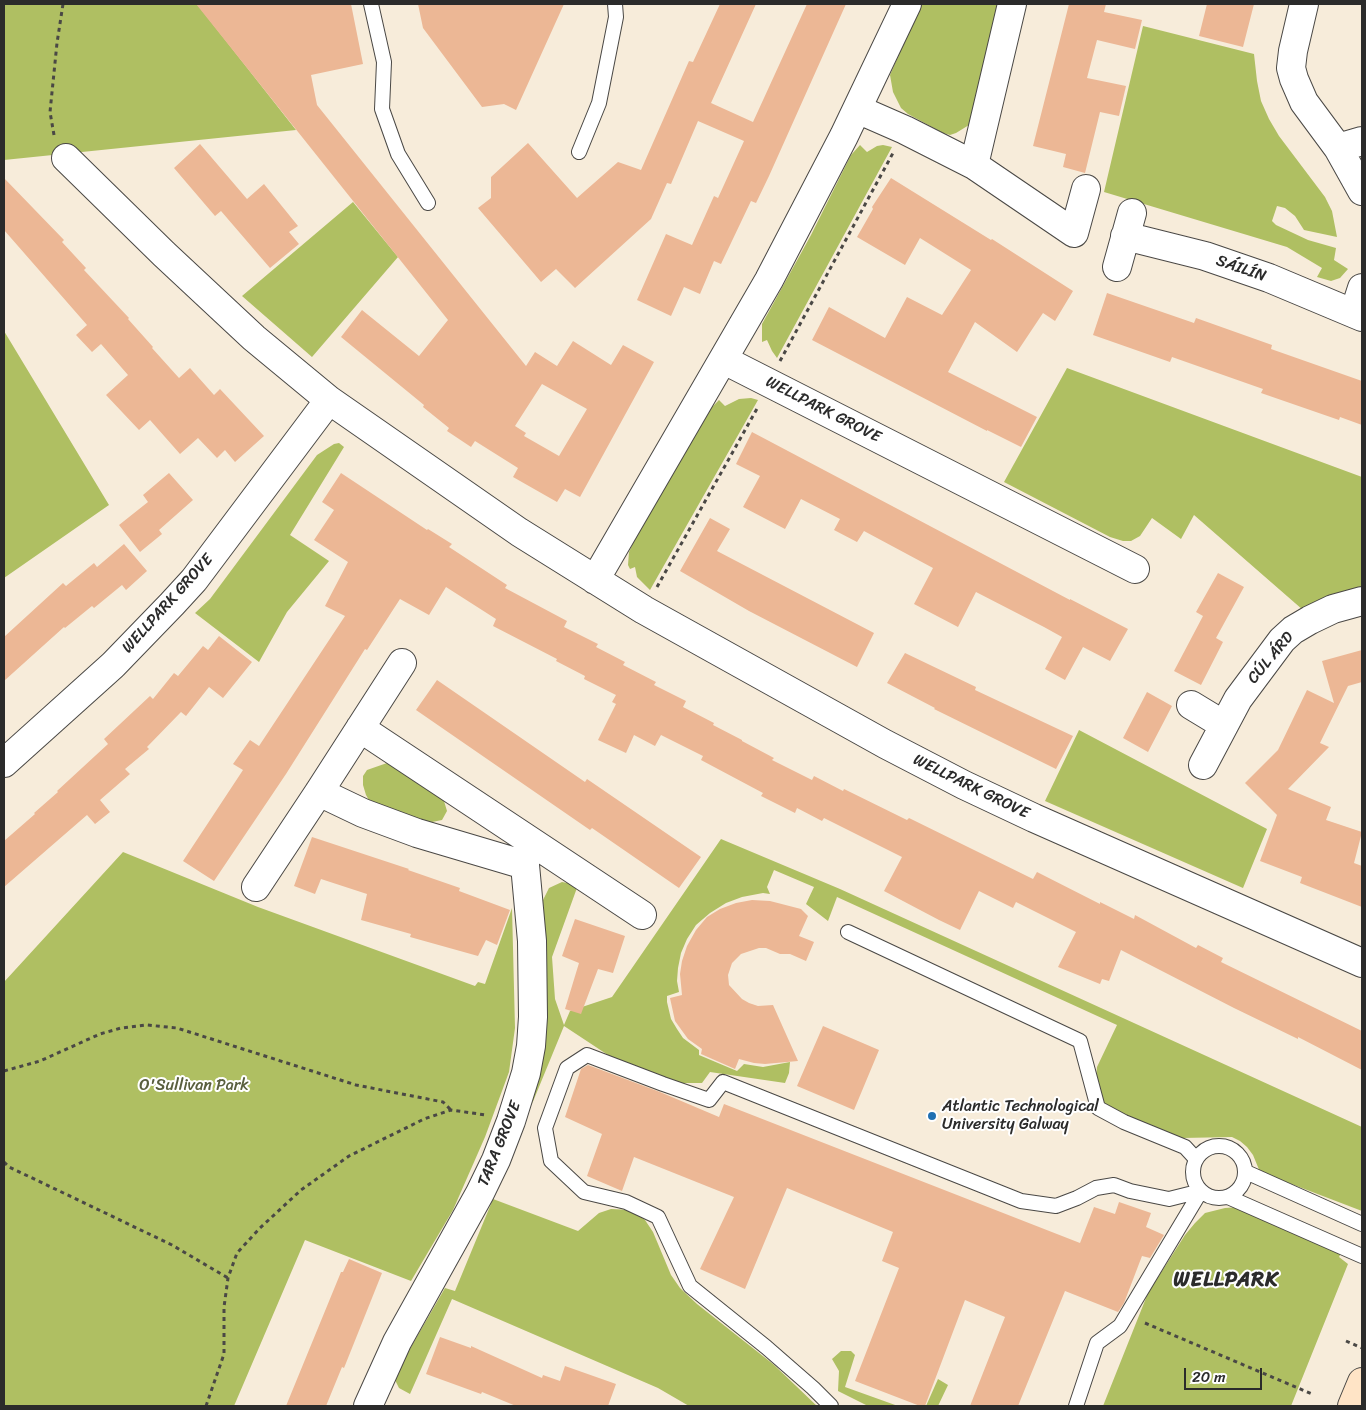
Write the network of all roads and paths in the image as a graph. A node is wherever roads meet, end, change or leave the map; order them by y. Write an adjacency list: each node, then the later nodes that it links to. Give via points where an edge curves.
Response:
1 (63, 4): 10 (path, via 50,112 58,154)
2 (371, 4): 14 (lane, via 384,62 382,109 398,154)
3 (615, 4): 9 (lane, via 616,17 599,103)
4 (907, 4): 7 (street)
5 (1012, 4): 11 (street)
6 (1304, 4): 8 (street, via 1291,68 1304,102)
7 (858, 109): 11 (street); 17 (street, via 791,240)
8 (1350, 144): 13 (street)
9 (579, 152)
10 (66, 158): 18 (street, WELLPARK GROVE, via 254,338)
11 (974, 165): 12 (street, via 1074,233)
12 (1086, 189)
13 (1362, 191)
14 (428, 203)
15 (1117, 267): 16 (street, SÁILÍN, via 1129,225 1197,254)
16 (1359, 306)
17 (724, 360): 19 (street, WELLPARK GROVE); 20 (street)
18 (329, 400): 20 (street, WELLPARK GROVE, via 519,532); 26 (street, WELLPARK GROVE, via 178,598 113,665)
19 (1135, 569)
20 (595, 580): 33 (street, WELLPARK GROVE, via 877,740 964,785)
21 (1362, 601): 24 (street, CÚL ÁRD, via 1310,620 1282,640 1238,699)
22 (402, 663): 25 (street)
23 (1191, 706): 24 (street)
24 (1224, 725): 27 (street, CÚL ÁRD)
25 (360, 728): 28 (street); 29 (street)
26 (4, 763)
27 (1203, 765)
28 (319, 792): 29 (street, via 417,833); 30 (street)
29 (531, 855): 31 (street); 36 (street, TARA GROVE, via 531,1046)
30 (256, 887)
31 (642, 915)
32 (848, 932): 37 (lane, via 1080,1040 1098,1108 1185,1147)
33 (1362, 963)
34 (4, 1071): 35 (path, via 40,1061 100,1034 147,1025 177,1028 356,1085 443,1102)
35 (451, 1110): 36 (path); 44 (path, via 424,1119 349,1156 301,1190 237,1253)
36 (511, 1121): 50 (street, TARA GROVE, via 480,1193 397,1342)
37 (1196, 1160): 39 (lane, via 1208,1148 1226,1146 1240,1156); 40 (lane, via 1194,1180)
38 (4, 1162): 44 (path, via 172,1245)
39 (1246, 1172): 41 (lane, via 1242,1184); 42 (lane)
40 (1201, 1192): 41 (lane, via 1211,1197); 45 (lane); 52 (lane, via 1169,1199 1130,1192 1114,1185 1096,1188 1056,1206 1021,1201 723,1082 709,1100 587,1055 567,1068 545,1128 551,1160 584,1192 626,1202 658,1217 690,1286 766,1347)
41 (1228, 1197): 43 (lane)
42 (1362, 1224)
43 (1362, 1256)
44 (228, 1278): 51 (path, via 224,1354)
45 (1126, 1316): 49 (path); 53 (lane, via 1120,1326 1097,1343)
46 (1346, 1341): 47 (path)
47 (1362, 1348)
48 (1362, 1382): 54 (main road)
49 (1312, 1394)
50 (377, 1404)
51 (206, 1406)
52 (831, 1406)
53 (1076, 1406)
54 (1352, 1406)

